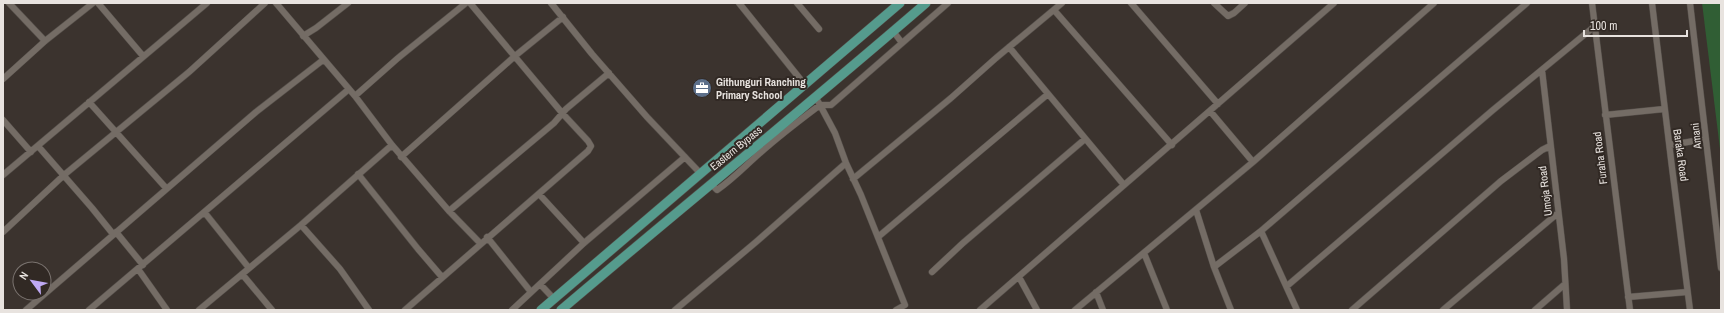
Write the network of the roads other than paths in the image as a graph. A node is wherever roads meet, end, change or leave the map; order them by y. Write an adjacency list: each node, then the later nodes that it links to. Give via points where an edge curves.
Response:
1 (9, 3): 32 (street)
2 (93, 3): 32 (street)
3 (98, 3): 35 (street)
4 (207, 3): 35 (street)
5 (265, 3): 55 (street, via 189,72)
6 (276, 3): 31 (street)
7 (348, 3): 31 (street)
8 (466, 3): 44 (street)
9 (470, 3): 36 (street)
10 (551, 3): 27 (street)
11 (739, 3): 41 (street)
12 (797, 3): 29 (street)
13 (926, 3): 30 (main road, Eastern Bypass)
14 (948, 3): 33 (street)
15 (1062, 3): 26 (street)
16 (1131, 3): 47 (street)
17 (1214, 3): 18 (street, via 1228,16)
18 (1245, 3)
19 (1334, 3): 47 (street)
20 (1434, 3): 66 (street)
21 (1528, 3): 82 (street)
22 (1592, 3): 28 (street, Furaha Road)
23 (1652, 3): 48 (street, Baraka Road)
24 (1690, 3): 57 (street, Amani)
25 (896, 4): 41 (main road, Eastern Bypass)
26 (1054, 10): 34 (street); 58 (street)
27 (563, 17): 36 (street); 39 (street)
28 (1595, 26): 38 (street); 52 (street, Furaha Road)
29 (819, 29)
30 (894, 31): 33 (street); 45 (main road, Eastern Bypass)
31 (303, 36): 37 (street)
32 (45, 41): 40 (street)
33 (902, 43): 45 (street, via 831,105)
34 (1009, 47): 43 (street); 72 (street, via 952,98)
35 (143, 56): 46 (street)
36 (514, 56): 50 (street); 64 (street)
37 (323, 60): 42 (street); 75 (street, via 256,112)
38 (1542, 70): 61 (street, Umoja Road); 101 (street)
39 (609, 73): 50 (street); 65 (street)
40 (3, 79)
41 (805, 85): 51 (main road, Eastern Bypass)
42 (349, 90): 44 (street); 79 (street)
43 (1048, 94): 56 (street); 86 (street)
44 (355, 96): 60 (street)
45 (818, 101): 54 (main road, Eastern Bypass); 67 (street, via 835,133); 73 (street, via 723,186 717,190)
46 (89, 102): 55 (street); 59 (street)
47 (1218, 104): 49 (street)
48 (1664, 109): 52 (street); 62 (street, Baraka Road)
49 (1210, 111): 58 (street); 66 (street)
50 (563, 114): 76 (street, via 591,146); 78 (street)
51 (770, 115): 54 (main road); 69 (main road, Eastern Bypass)
52 (1605, 115): 105 (street, Furaha Road)
53 (3, 120): 63 (street)
54 (780, 128): 73 (main road, Eastern Bypass)
55 (116, 132): 71 (street); 75 (street)
56 (1085, 139): 74 (street); 95 (street)
57 (1706, 139): 62 (street); 93 (street, Amani)
58 (1172, 145): 74 (street)
59 (38, 146): 63 (street); 71 (street)
60 (392, 146): 64 (street); 68 (street)
61 (1550, 146): 80 (street, Umoja Road); 127 (street, via 1502,181)
62 (1670, 146): 104 (street, Baraka Road)
63 (31, 152): 70 (street)
64 (401, 157): 78 (street)
65 (685, 157): 69 (street); 88 (street)
66 (1253, 162): 77 (street)
67 (846, 163): 72 (street); 118 (street)
68 (358, 174): 81 (street); 97 (street)
69 (701, 174): 106 (main road, Eastern Bypass)
70 (3, 175)
71 (64, 176): 83 (street); 84 (street)
72 (853, 179): 86 (street)
73 (710, 184): 117 (main road, Eastern Bypass)
74 (1124, 185): 98 (street)
75 (166, 188): 84 (street)
76 (539, 194): 85 (street); 88 (street)
77 (1196, 210): 89 (street); 91 (street)
78 (449, 211): 87 (street)
79 (204, 213): 90 (street); 92 (street)
80 (1558, 213): 100 (street, Umoja Road); 128 (street)
81 (301, 225): 92 (street); 113 (street, via 340,269)
82 (1261, 231): 91 (street); 101 (street)
83 (3, 232)
84 (114, 233): 90 (street); 108 (street)
85 (487, 237): 87 (street); 102 (street)
86 (878, 237): 107 (street)
87 (480, 243): 97 (street)
88 (584, 243): 99 (street)
89 (1144, 253): 103 (street); 124 (street)
90 (143, 265): 94 (street)
91 (1214, 267): 125 (street)
92 (249, 268): 96 (street)
93 (1721, 268)
94 (138, 269): 109 (street); 110 (street)
95 (932, 272)
96 (242, 274): 111 (street); 112 (street)
97 (442, 277): 114 (street)
98 (1019, 277): 120 (street); 121 (street)
99 (540, 284): 102 (street); 106 (street)
100 (1565, 284): 129 (street); 130 (street, Umoja Road)
101 (1287, 286): 126 (street)
102 (531, 292): 115 (street)
103 (1096, 292): 122 (street); 123 (street)
104 (1687, 292): 105 (street); 132 (street, Baraka Road)
105 (1628, 297): 131 (street, Furaha Road)
106 (554, 299): 116 (main road, Eastern Bypass)
107 (906, 307): 119 (street)
108 (26, 310)
109 (89, 310)
110 (167, 310)
111 (199, 310)
112 (272, 310)
113 (369, 310)
114 (405, 310)
115 (512, 310)
116 (541, 310)
117 (561, 310)
118 (675, 310)
119 (896, 310)
120 (980, 310)
121 (1037, 310)
122 (1075, 310)
123 (1103, 310)
124 (1167, 310)
125 (1230, 310)
126 (1297, 310)
127 (1352, 310)
128 (1443, 310)
129 (1535, 310)
130 (1568, 310)
131 (1630, 310)
132 (1690, 310)

